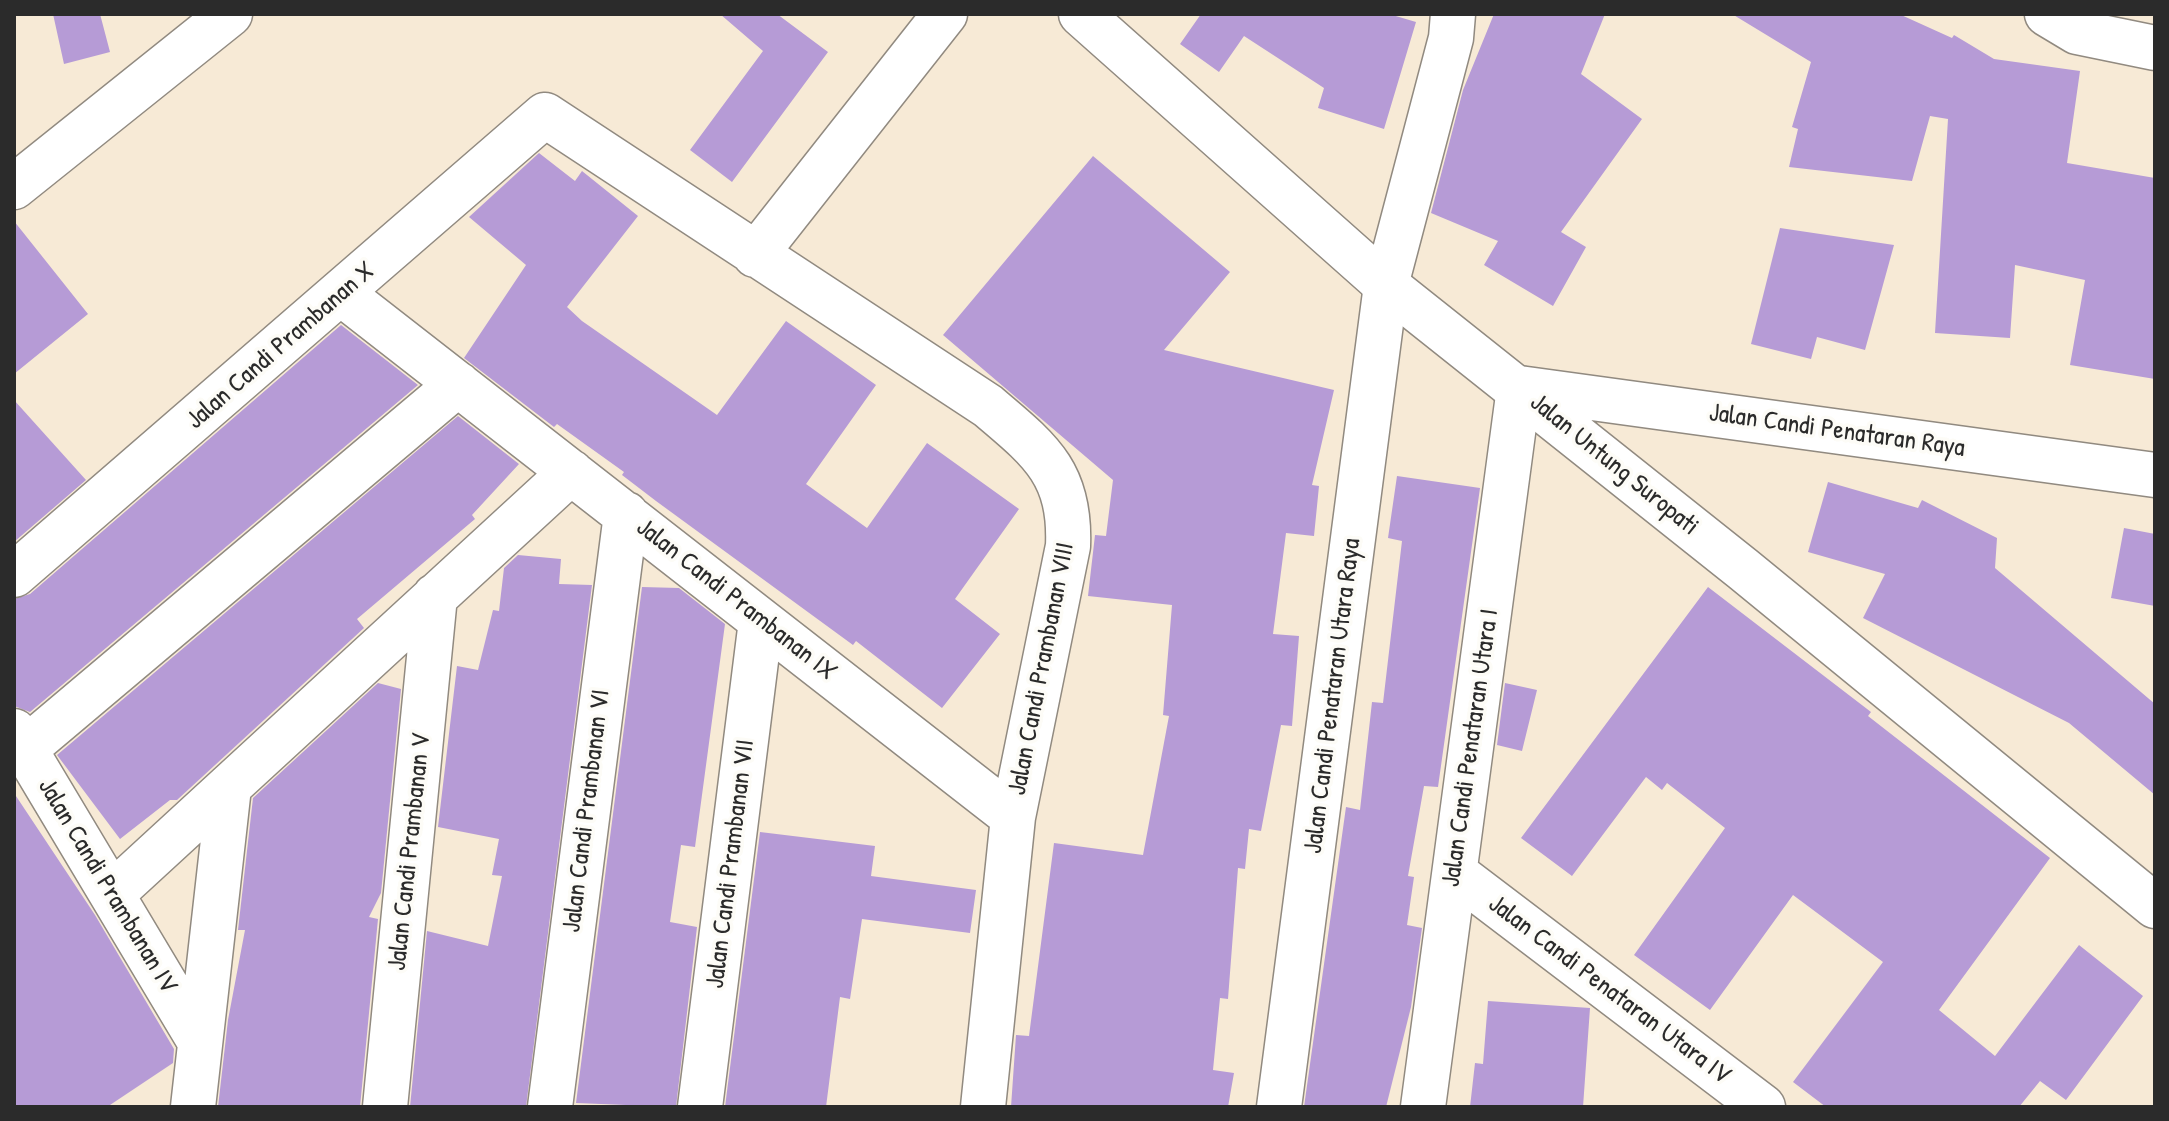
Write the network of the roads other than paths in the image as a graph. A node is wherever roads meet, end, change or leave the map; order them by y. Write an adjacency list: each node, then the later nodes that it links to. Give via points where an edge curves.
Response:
1 (230, 14): 8 (street)
2 (945, 14): 9 (street)
3 (1081, 14): 10 (street, Jalan Untung Suropati)
4 (1453, 14): 10 (street, Jalan Candi Penataran Utara Raya)
5 (2047, 14): 6 (street, via 2077,32)
6 (2155, 48)
7 (545, 115): 9 (street, Jalan Candi Prambanan VIII); 11 (street, Jalan Candi Prambanan X)
8 (14, 187)
9 (755, 255): 22 (street, Jalan Candi Prambanan VIII, via 988,406 1052,468 1069,510 1068,546)
10 (1386, 285): 13 (street, Jalan Untung Suropati); 32 (street, Jalan Candi Penataran Utara Raya)
11 (342, 294): 12 (street, Jalan Candi Prambanan IX); 17 (street, Jalan Candi Prambanan X)
12 (458, 384): 14 (street, Jalan Candi Prambanan IX); 20 (street)
13 (1519, 388): 15 (street, Jalan Candi Penataran Raya); 23 (street, Jalan Candi Penataran Utara I); 25 (street, Jalan Untung Suropati)
14 (571, 472): 16 (street, Jalan Candi Prambanan IX); 18 (street)
15 (2155, 475)
16 (626, 514): 19 (street, Jalan Candi Prambanan IX); 29 (street, Jalan Candi Prambanan VI)
17 (14, 575)
18 (435, 596): 21 (street); 28 (street, Jalan Candi Prambanan V)
19 (761, 621): 22 (street, Jalan Candi Prambanan IX); 30 (street, Jalan Candi Prambanan VII)
20 (20, 740): 24 (street, Jalan Candi Prambanan IV)
21 (229, 787): 24 (street); 26 (street, Jalan Candi Prambanan IV)
22 (1013, 817): 31 (street, Jalan Candi Prambanan VIII)
23 (1455, 873): 33 (street, Jalan Candi Penataran Utara I); 34 (street, Jalan Candi Penataran Utara IV)
24 (113, 893): 26 (street, Jalan Candi Prambanan IV)
25 (2155, 906)
26 (200, 1042): 27 (street, Jalan Candi Prambanan IV)
27 (193, 1107)
28 (385, 1107)
29 (550, 1107)
30 (700, 1107)
31 (983, 1107)
32 (1279, 1107)
33 (1423, 1107)
34 (1763, 1107)

